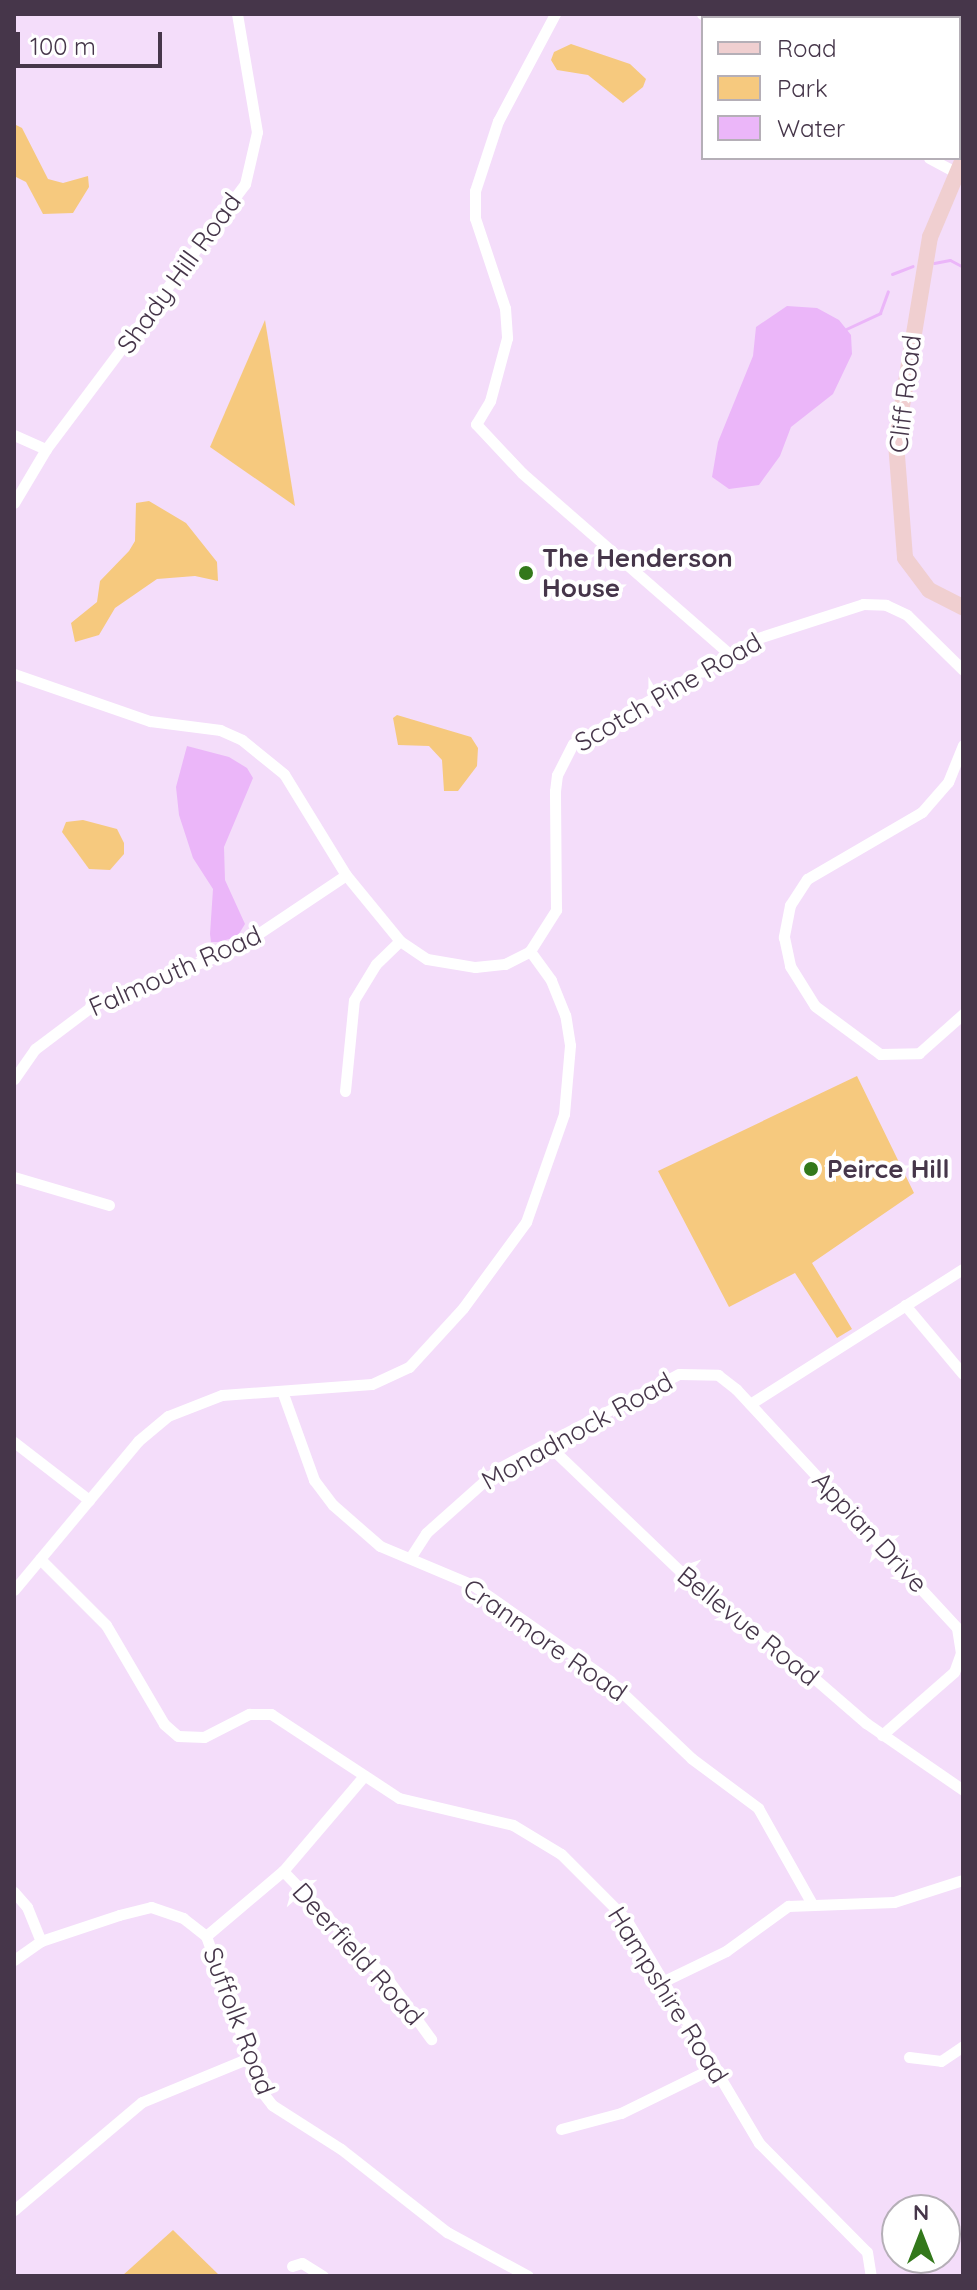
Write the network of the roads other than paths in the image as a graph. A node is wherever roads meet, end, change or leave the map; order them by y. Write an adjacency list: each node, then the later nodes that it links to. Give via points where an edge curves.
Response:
1 (237, 14): 6 (street, Shady Hill Road, via 257,132 245,184)
2 (555, 14): 9 (street, via 498,121 475,191 475,218 505,308 507,338 490,401 476,424 522,473)
3 (936, 160): 4 (street)
4 (959, 166): 8 (street, Cliff Road, via 930,237 896,443 905,558 929,590)
5 (14, 435): 6 (street)
6 (46, 449): 7 (street, Shady Hill Road)
7 (14, 503)
8 (963, 607)
9 (728, 653): 10 (street, Scotch Pine Road, via 781,628 856,605 881,604 912,619); 15 (street, Scotch Pine Road, via 566,753 555,791 560,870 556,910)
10 (963, 670)
11 (14, 674): 13 (street, via 150,721 220,730 242,740 284,774)
12 (963, 745): 16 (street, via 948,782 922,812 811,875 792,900 784,932 790,966 810,1000 836,1026 880,1054 919,1053)
13 (346, 875): 14 (street); 17 (street, Falmouth Road, via 237,948 92,1006 35,1049)
14 (400, 941): 15 (street, via 427,959 475,967 505,964); 18 (street, via 376,964 354,1000)
15 (530, 951): 24 (street, via 560,1001 570,1055 554,1153 526,1222 455,1317 406,1369 359,1386)
16 (963, 1014)
17 (14, 1079)
18 (345, 1091)
19 (14, 1177): 20 (street)
20 (109, 1205)
21 (963, 1269): 22 (street)
22 (905, 1305): 23 (street); 25 (street)
23 (963, 1374)
24 (282, 1391): 28 (street, via 222,1395 175,1412 143,1436); 29 (street, Cranmore Road, via 319,1489 375,1543)
25 (750, 1404): 27 (street, Monadnock Road, via 722,1377 687,1372); 32 (street, Appian Drive, via 958,1632 961,1653 952,1675)
26 (14, 1442): 28 (street)
27 (547, 1444): 29 (street, Monadnock Road, via 483,1479 426,1533); 32 (street, Bellevue Road, via 710,1600 777,1646)
28 (89, 1500): 30 (street)
29 (410, 1558): 38 (street, Cranmore Road, via 481,1590 617,1686 691,1758 758,1808)
30 (40, 1559): 31 (street); 33 (street, Hampshire Road, via 106,1625 172,1732 204,1737 249,1714 267,1713)
31 (14, 1590)
32 (882, 1735): 34 (street, Bellevue Road)
33 (363, 1777): 35 (street); 42 (street, Hampshire Road, via 411,1803 506,1823 537,1836 618,1909)
34 (963, 1790)
35 (283, 1871): 39 (street); 43 (street, Deerfield Road, via 389,1981)
36 (963, 1880): 38 (street, via 894,1902)
37 (14, 1892): 40 (street, via 27,1907)
38 (811, 1902): 42 (street, via 775,1912 726,1951)
39 (206, 1936): 40 (street, Suffolk Road, via 183,1918 151,1907); 46 (street, Suffolk Road)
40 (41, 1941): 41 (street, Suffolk Road)
41 (14, 1960)
42 (664, 1981): 47 (street, Hampshire Road)
43 (431, 2039)
44 (963, 2046): 45 (street, via 941,2061)
45 (909, 2057)
46 (249, 2058): 49 (street, via 142,2102); 52 (street, Suffolk Road, via 262,2092 281,2112 341,2149 447,2232)
47 (715, 2067): 48 (street, via 621,2113); 53 (street, Hampshire Road, via 774,2161 867,2252)
48 (561, 2129)
49 (14, 2210)
50 (292, 2266): 51 (street, via 302,2263)
51 (323, 2276)
52 (528, 2276)
53 (871, 2276)

